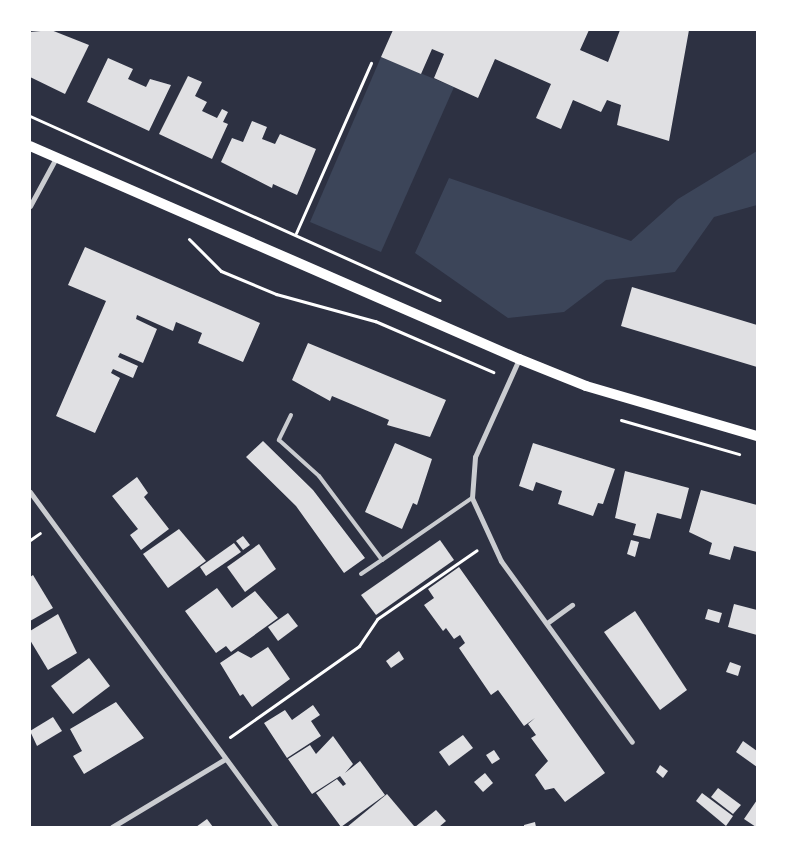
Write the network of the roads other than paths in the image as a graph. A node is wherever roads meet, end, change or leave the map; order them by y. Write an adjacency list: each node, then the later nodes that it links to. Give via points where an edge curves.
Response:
1 (30, 146): 2 (main road)
2 (56, 158): 3 (street); 4 (main road)
3 (30, 206)
4 (518, 360): 6 (main road, via 586,386); 8 (street, via 475,457)
5 (292, 415): 9 (lane, via 279,440 319,476)
6 (757, 436)
7 (30, 492): 14 (street)
8 (472, 498): 9 (lane); 12 (street, via 489,541)
9 (382, 560): 10 (lane)
10 (362, 574)
11 (572, 605): 12 (street)
12 (548, 623): 13 (street)
13 (632, 742)
14 (224, 759): 15 (street); 16 (street)
15 (112, 827)
16 (276, 827)

